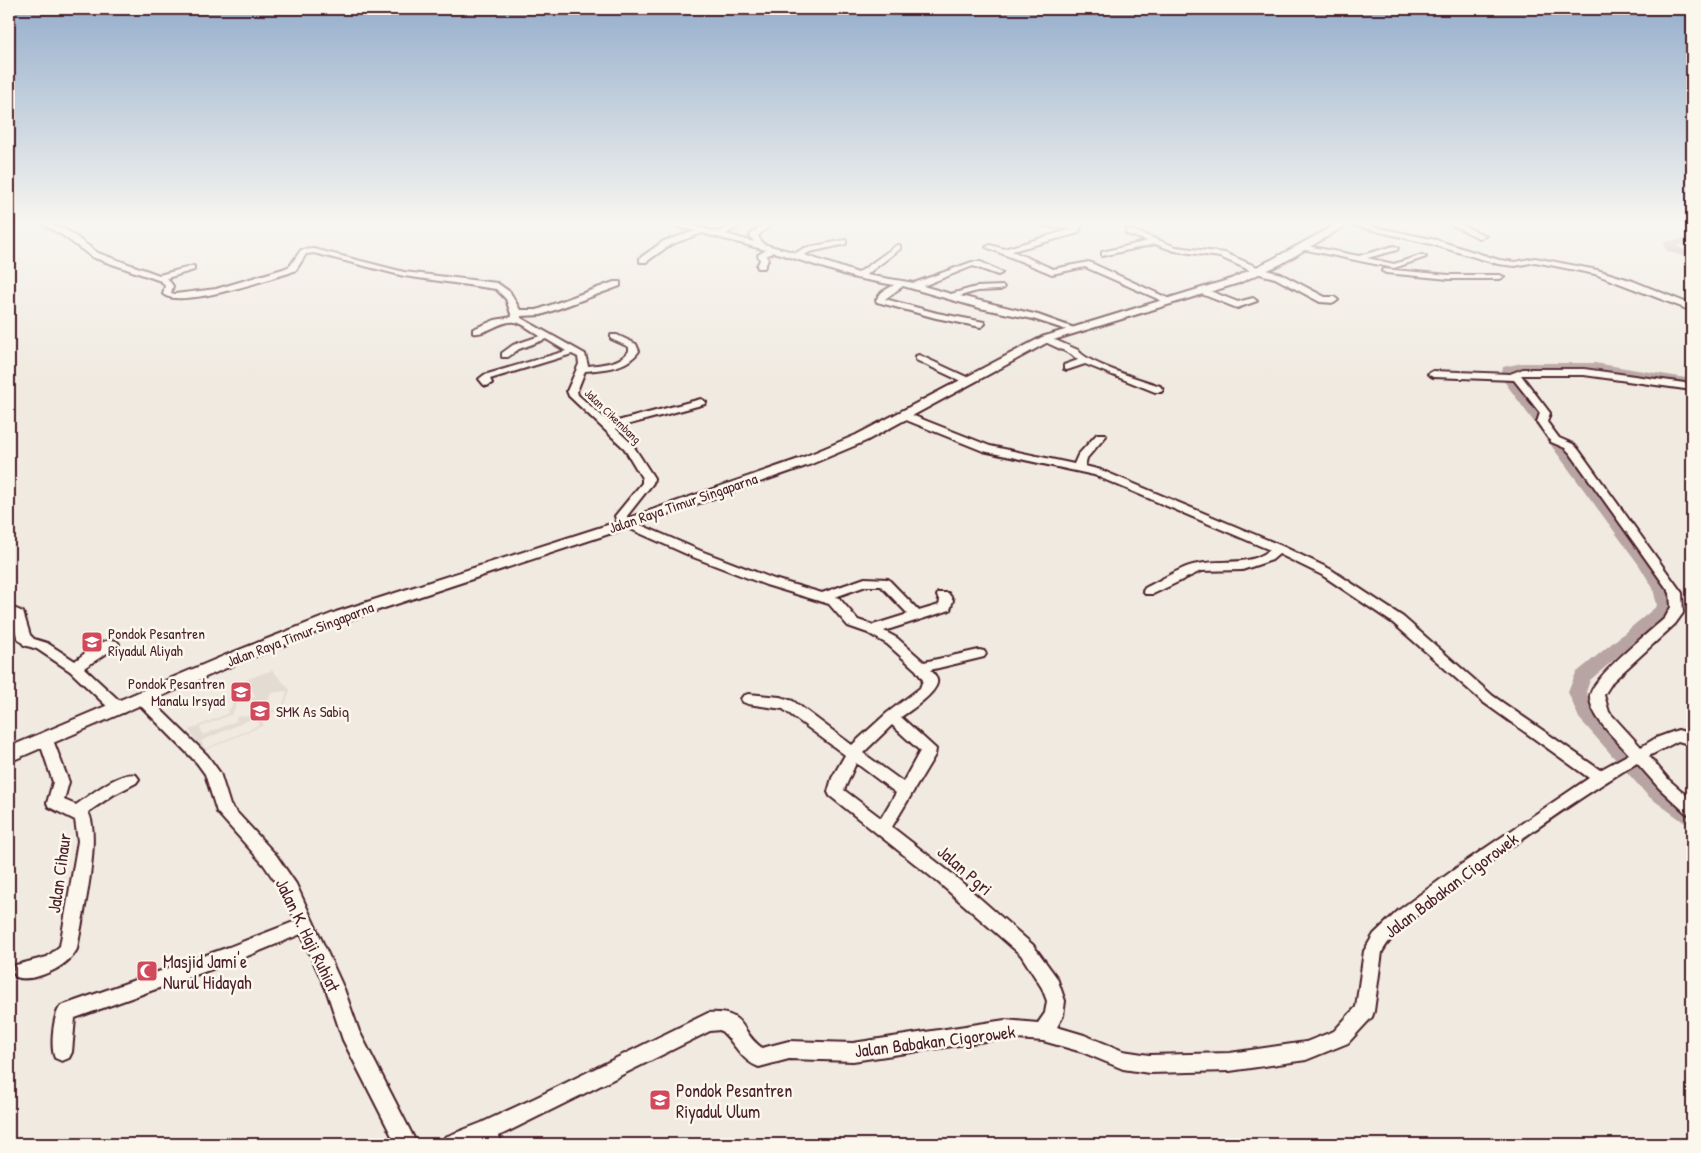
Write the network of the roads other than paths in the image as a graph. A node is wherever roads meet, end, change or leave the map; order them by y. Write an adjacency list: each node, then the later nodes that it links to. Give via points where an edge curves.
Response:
1 (161, 278): 2 (street, via 169,286 167,294 170,296 198,295)
2 (262, 278)
3 (438, 278): 20 (street, via 494,284 511,297)
4 (870, 278): 10 (street)
5 (936, 278): 12 (street)
6 (1120, 278): 16 (street)
7 (1240, 278): 14 (main road, Jalan Raya Timur Singaparna)
8 (1281, 278): 17 (street, via 1323,300)
9 (1614, 278): 19 (street)
10 (902, 283): 12 (street); 21 (street, via 880,300)
11 (616, 284): 20 (street, via 538,313)
12 (915, 286): 15 (street)
13 (1000, 288): 15 (street, via 976,289)
14 (1202, 291): 16 (main road, Jalan Raya Timur Singaparna); 18 (street, via 1237,305)
15 (952, 296): 23 (street, via 1035,317)
16 (1170, 300): 23 (main road, Jalan Raya Timur Singaparna)
17 (1334, 300)
18 (1253, 301)
19 (1692, 308)
20 (517, 316): 22 (street); 24 (street)
21 (981, 324)
22 (476, 331)
23 (1061, 333): 29 (street, via 1077,356); 34 (main road, Jalan Raya Timur Singaparna)
24 (547, 336): 26 (street); 27 (street, via 516,347)
25 (614, 337): 31 (street, via 632,346 631,356 610,365)
26 (574, 351): 31 (street, Jalan Cikembang, via 584,360); 35 (street, via 487,377 484,379)
27 (505, 355)
28 (919, 358): 34 (street)
29 (1085, 361): 30 (street); 37 (street)
30 (1067, 367)
31 (582, 369): 40 (street, Jalan Cikembang, via 572,391 574,396)
32 (1433, 374): 33 (street)
33 (1511, 377): 36 (street, via 1523,372 1584,372); 64 (street, via 1546,414 1542,422 1556,440 1568,446 1578,457 1676,594 1677,607 1670,622 1610,674 1596,694 1603,714)
34 (968, 381): 39 (main road, Jalan Raya Timur Singaparna)
35 (487, 383)
36 (1692, 388)
37 (1158, 390)
38 (701, 402): 40 (street)
39 (905, 416): 42 (street, via 987,449); 43 (main road, Jalan Raya Timur Singaparna, via 804,462)
40 (608, 428): 43 (street, Jalan Cikembang, via 628,446 648,478 622,516 621,521)
41 (1101, 436): 42 (street, via 1082,456)
42 (1079, 467): 44 (street, via 1115,479)
43 (625, 524): 47 (street, via 770,582); 56 (main road, Jalan Raya Timur Singaparna, via 342,616)
44 (1278, 549): 45 (street, via 1268,557 1242,566 1199,567); 65 (street, via 1326,572 1390,615 1488,699)
45 (1149, 591)
46 (942, 596): 49 (street, via 946,600 945,607)
47 (824, 597): 49 (street, via 865,582 884,582); 51 (street, via 837,602 853,623)
48 (9, 610): 50 (street, via 18,615)
49 (917, 616): 51 (street)
50 (14, 622): 55 (street, via 29,642 42,646)
51 (873, 630): 54 (street, via 892,641)
52 (112, 644): 55 (street)
53 (979, 654): 54 (street)
54 (921, 667): 59 (street, via 930,679 925,691)
55 (75, 668): 58 (street)
56 (142, 699): 58 (main road, Jalan Raya Timur Singaparna); 71 (street, Jalan K. Haji Ruhiat, via 202,759 212,773 223,808 270,860 290,889)
57 (748, 699): 62 (street, via 788,705)
58 (119, 709): 60 (main road, Jalan Raya Timur Singaparna)
59 (892, 717): 62 (street); 67 (street, via 928,749)
60 (46, 740): 63 (main road, Jalan Raya Timur Singaparna); 69 (street, via 61,782 55,802)
61 (1692, 740): 64 (street, Jalan Babakan Cigorowek, via 1678,735)
62 (852, 753): 67 (street); 70 (street, Jalan Pgri, via 836,792)
63 (9, 755)
64 (1634, 758): 65 (street, Jalan Babakan Cigorowek); 68 (street)
65 (1600, 778): 73 (street, Jalan Babakan Cigorowek, via 1464,870 1380,938 1373,951 1365,1011 1341,1036 1306,1051 1239,1061 1150,1064 1123,1060)
66 (131, 779): 69 (street)
67 (905, 792): 70 (street)
68 (1692, 809)
69 (77, 812): 72 (street, Jalan Cihaur, via 83,817 86,841 68,949 55,963)
70 (883, 828): 73 (street, Jalan Pgri, via 1027,950 1050,984 1056,1001 1054,1016)
71 (305, 924): 74 (street, via 68,1012 65,1015); 76 (street, Jalan K. Haji Ruhiat, via 335,989 350,1034)
72 (22, 970)
73 (1043, 1032): 75 (street, Jalan Babakan Cigorowek, via 1005,1029 853,1052 789,1050 760,1058 747,1049 738,1033 724,1021 708,1022)
74 (62, 1052)
75 (489, 1138): 77 (street, Jalan Babakan Cigorowek)
76 (407, 1144)
77 (452, 1144)

